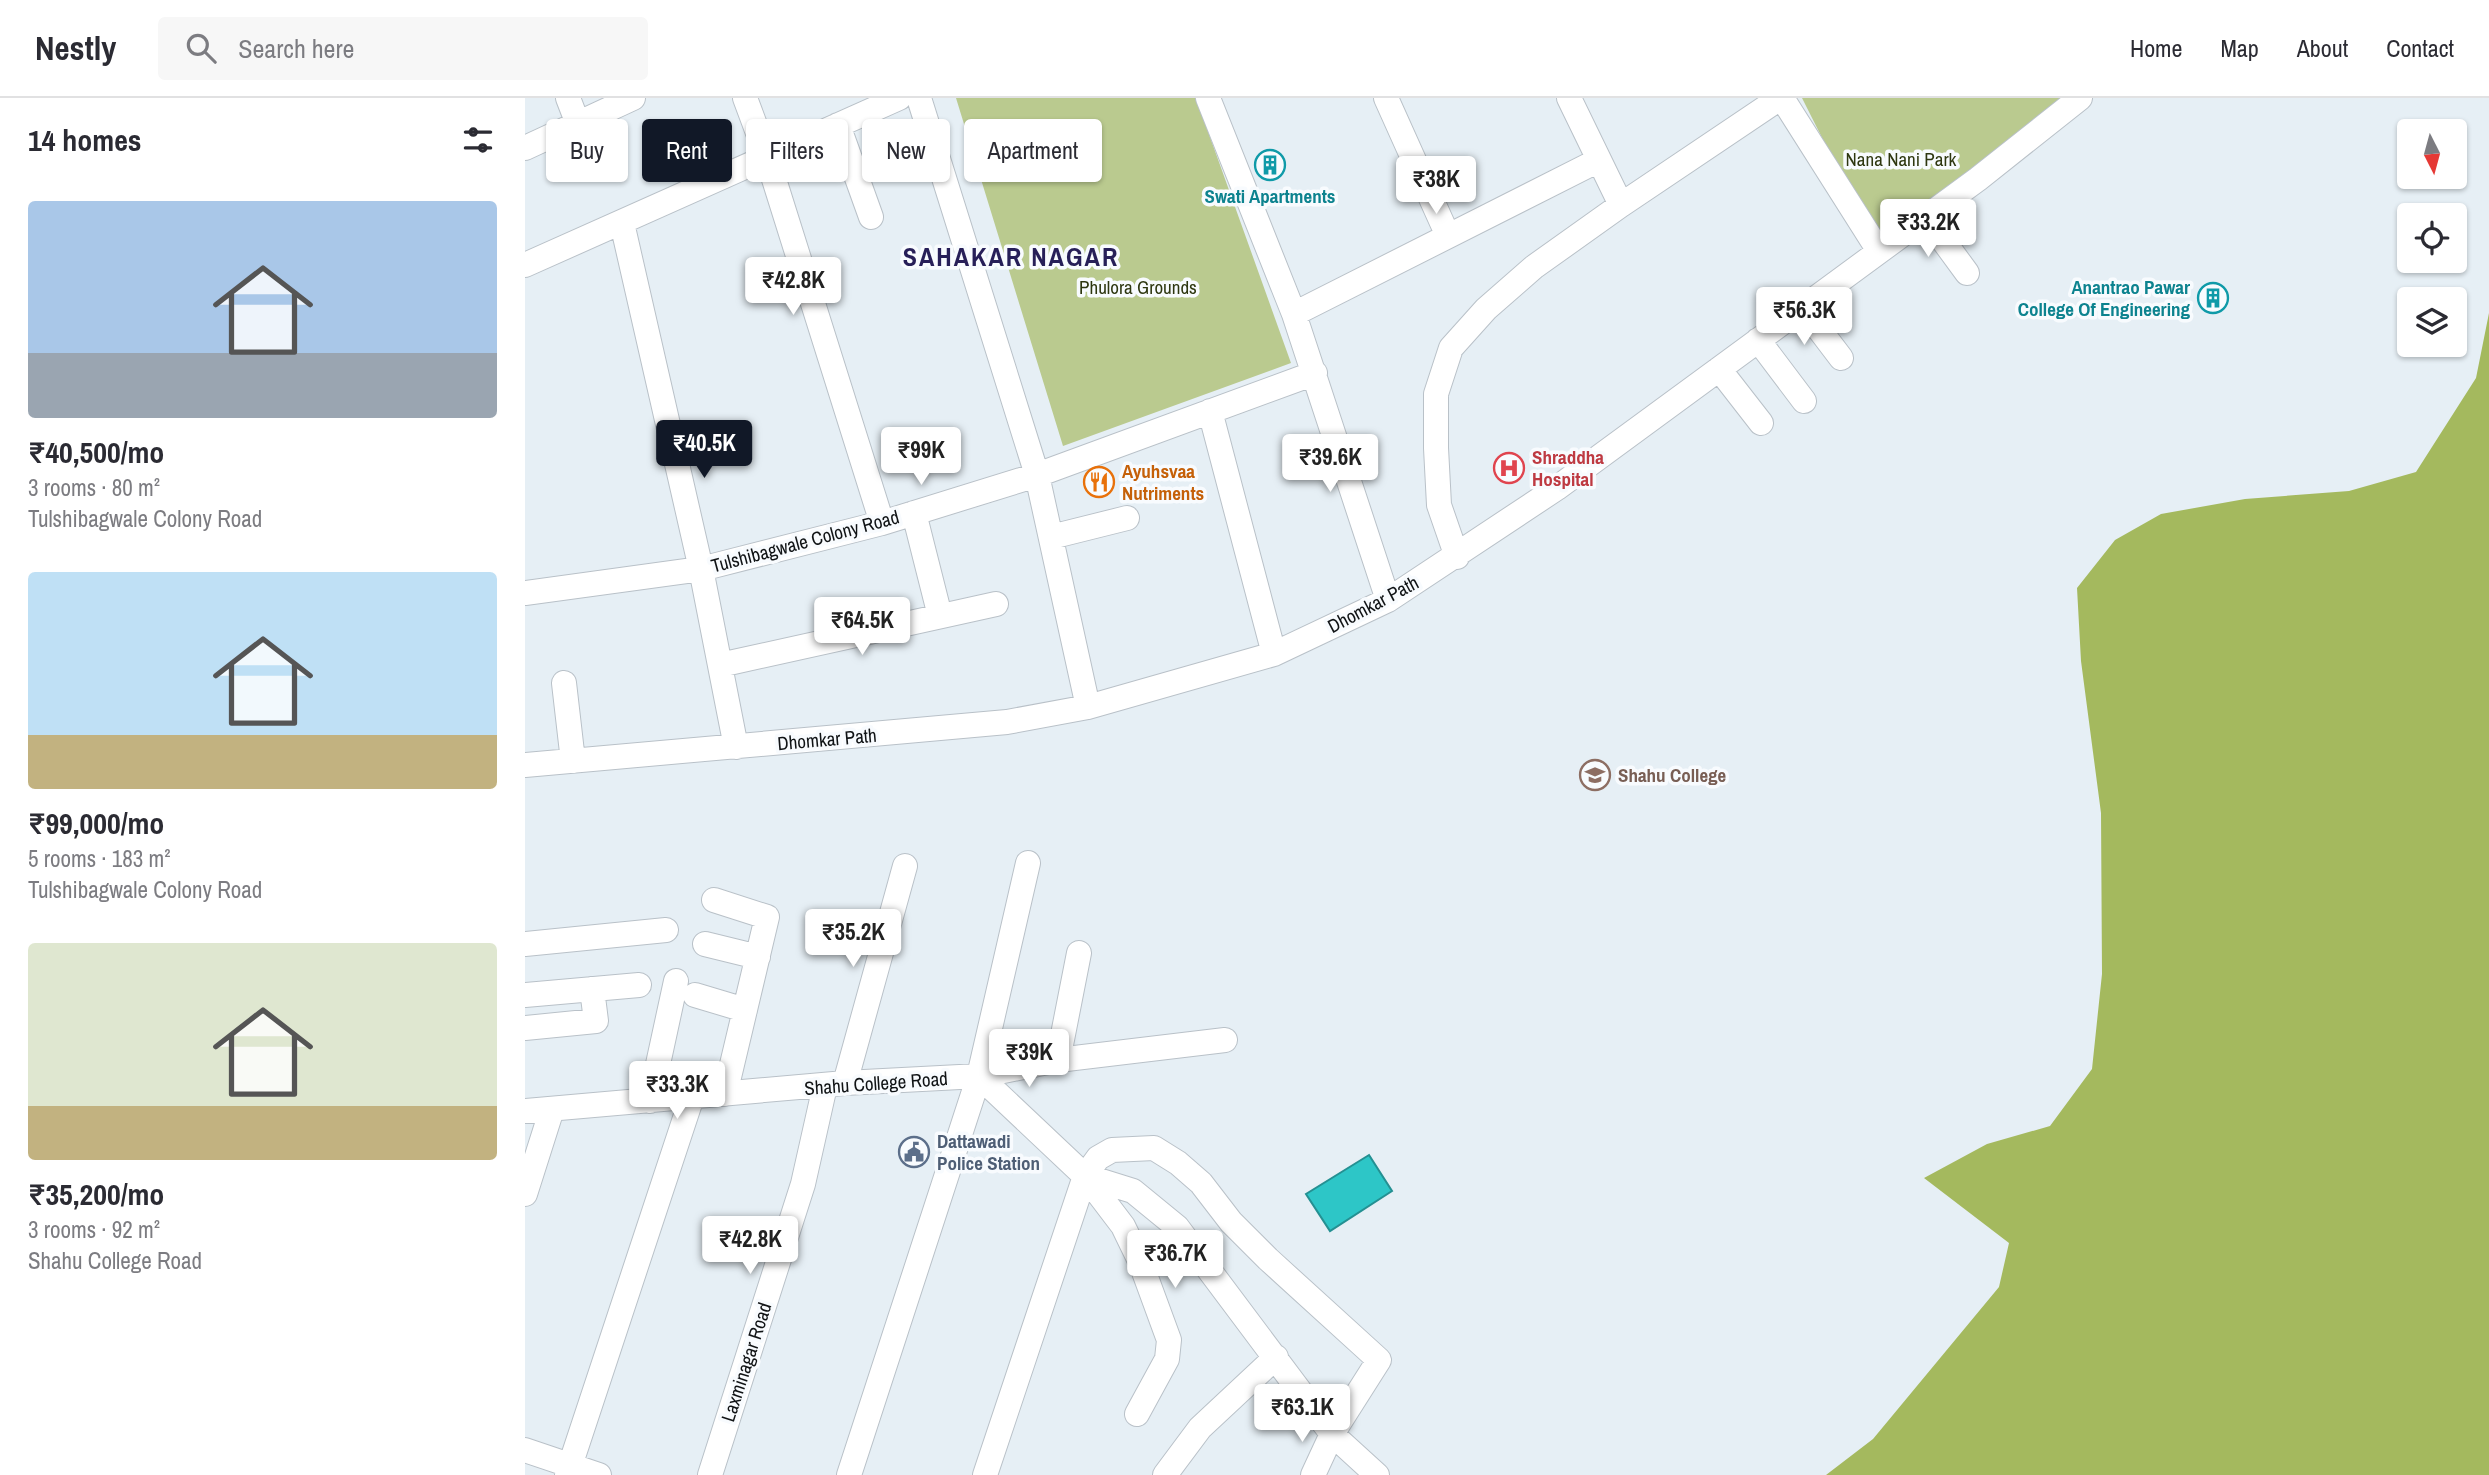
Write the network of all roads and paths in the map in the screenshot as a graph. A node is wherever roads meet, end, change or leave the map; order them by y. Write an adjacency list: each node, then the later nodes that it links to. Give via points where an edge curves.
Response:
1 (568, 98): 11 (street)
2 (633, 98): 12 (street)
3 (745, 98): 13 (street)
4 (899, 98): 14 (street)
5 (919, 98): 38 (street)
6 (1208, 98): 30 (street)
7 (1386, 98): 25 (street)
8 (1569, 98): 18 (street)
9 (1781, 98): 21 (street); 26 (street)
10 (2080, 98): 23 (street, Dhomkar Path)
11 (576, 119)
12 (589, 119)
13 (753, 119)
14 (848, 121)
15 (546, 138): 16 (street)
16 (525, 148)
17 (848, 153): 22 (street)
18 (1599, 160): 21 (street); 25 (street)
19 (746, 167): 24 (street)
20 (775, 182): 41 (street)
21 (1621, 205): 43 (street, via 1534,267 1451,348 1436,394 1436,447 1439,505)
22 (871, 217)
23 (1926, 217): 26 (street, Dhomkar Path); 28 (street)
24 (622, 223): 27 (street); 44 (street)
25 (1448, 236): 30 (street)
26 (1879, 251): 29 (street, Dhomkar Path)
27 (525, 265)
28 (1967, 273)
29 (1803, 308): 31 (street, Dhomkar Path); 32 (street)
30 (1294, 314): 34 (street)
31 (1758, 340): 33 (street, Dhomkar Path); 35 (street)
32 (1841, 358)
33 (1719, 369): 37 (street); 43 (street, Dhomkar Path)
34 (1315, 373): 36 (street, Tulshibagwale Colony Road); 46 (street)
35 (1804, 401)
36 (1210, 411): 38 (street, Tulshibagwale Colony Road); 49 (street)
37 (1761, 423)
38 (1037, 475): 39 (street, Tulshibagwale Colony Road); 42 (street)
39 (914, 513): 41 (street, Tulshibagwale Colony Road); 48 (street)
40 (1127, 518): 42 (street)
41 (882, 523): 44 (street, Tulshibagwale Colony Road)
42 (1051, 537): 52 (street)
43 (1457, 557): 46 (street, Dhomkar Path)
44 (701, 569): 45 (street, Tulshibagwale Colony Road); 50 (street)
45 (525, 593)
46 (1388, 600): 49 (street, Dhomkar Path)
47 (996, 604): 48 (street)
48 (940, 617): 50 (street)
49 (1274, 654): 52 (street, Dhomkar Path)
50 (720, 665): 53 (street)
51 (563, 682): 54 (street)
52 (1088, 707): 53 (street, Dhomkar Path, via 1007,722)
53 (736, 747): 54 (street, Dhomkar Path)
54 (573, 761): 55 (street, Dhomkar Path)
55 (525, 765)
56 (1028, 863): 71 (street)
57 (905, 866): 72 (street, Laxminagar Road)
58 (714, 900): 63 (street, via 767,918)
59 (666, 930): 60 (street)
60 (525, 944)
61 (705, 944): 63 (street)
62 (1079, 953): 70 (street)
63 (758, 957): 67 (street)
64 (639, 985): 65 (street)
65 (592, 989): 66 (street); 68 (street, via 596,1021)
66 (525, 995)
67 (745, 1010): 73 (street); 75 (street, via 685,988)
68 (525, 1028)
69 (1225, 1040): 70 (street, Shahu College Road)
70 (1058, 1060): 71 (street, Shahu College Road)
71 (979, 1076): 72 (street, Shahu College Road); 78 (street); 87 (street)
72 (835, 1085): 73 (street, Shahu College Road); 86 (street, Laxminagar Road)
73 (725, 1094): 74 (street, Shahu College Road)
74 (692, 1097): 75 (street, Shahu College Road); 84 (street)
75 (650, 1101): 76 (street, Shahu College Road)
76 (552, 1109): 77 (street, Shahu College Road); 79 (street)
77 (525, 1111)
78 (1085, 1176): 80 (street, via 1133,1191 1177,1227); 81 (street, via 1123,1226 1169,1340 1167,1359); 82 (street, via 1098,1158 1112,1150 1154,1149 1178,1163 1268,1259 1379,1360); 88 (street)
79 (525, 1194)
80 (1276, 1357): 82 (street); 89 (street, via 1200,1428)
81 (1137, 1414)
82 (1332, 1434): 90 (street); 91 (street)
83 (525, 1450): 84 (street)
84 (569, 1470): 85 (street)
85 (599, 1475)
86 (710, 1475)
87 (849, 1475)
88 (985, 1475)
89 (1165, 1475)
90 (1313, 1475)
91 (1377, 1475)

